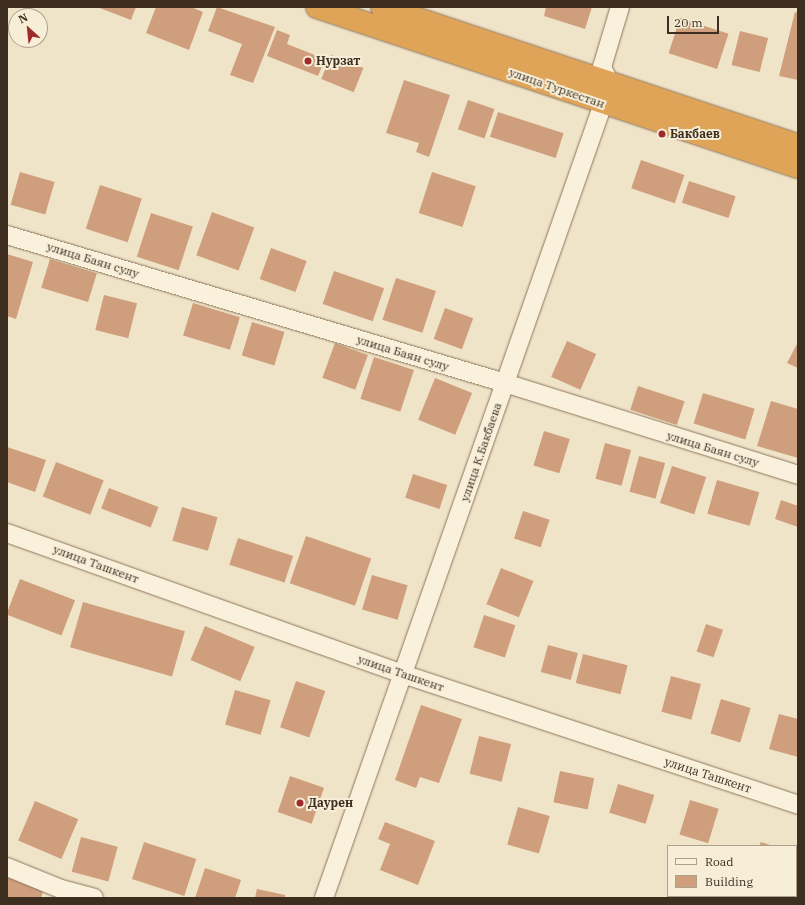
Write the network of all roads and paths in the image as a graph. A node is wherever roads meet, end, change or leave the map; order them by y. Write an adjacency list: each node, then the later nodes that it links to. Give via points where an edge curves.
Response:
1 (317, 7): 4 (highway, улица Туркестан)
2 (382, 7): 4 (highway, улица Туркестан)
3 (620, 7): 4 (street, via 602,67)
4 (607, 94): 5 (highway, улица Туркестан); 6 (highway, улица Туркестан); 8 (street, улица К.Бакбаева)
5 (798, 145)
6 (798, 167)
7 (7, 235): 8 (street, улица Баян сулу)
8 (505, 383): 9 (street, улица Баян сулу); 11 (street, улица К.Бакбаева)
9 (798, 475)
10 (7, 533): 11 (street, улица Ташкент)
11 (403, 674): 12 (street, улица Ташкент); 15 (street, улица К.Бакбаева)
12 (798, 805)
13 (7, 867): 14 (street, via 61,889)
14 (94, 898)
15 (324, 898)

